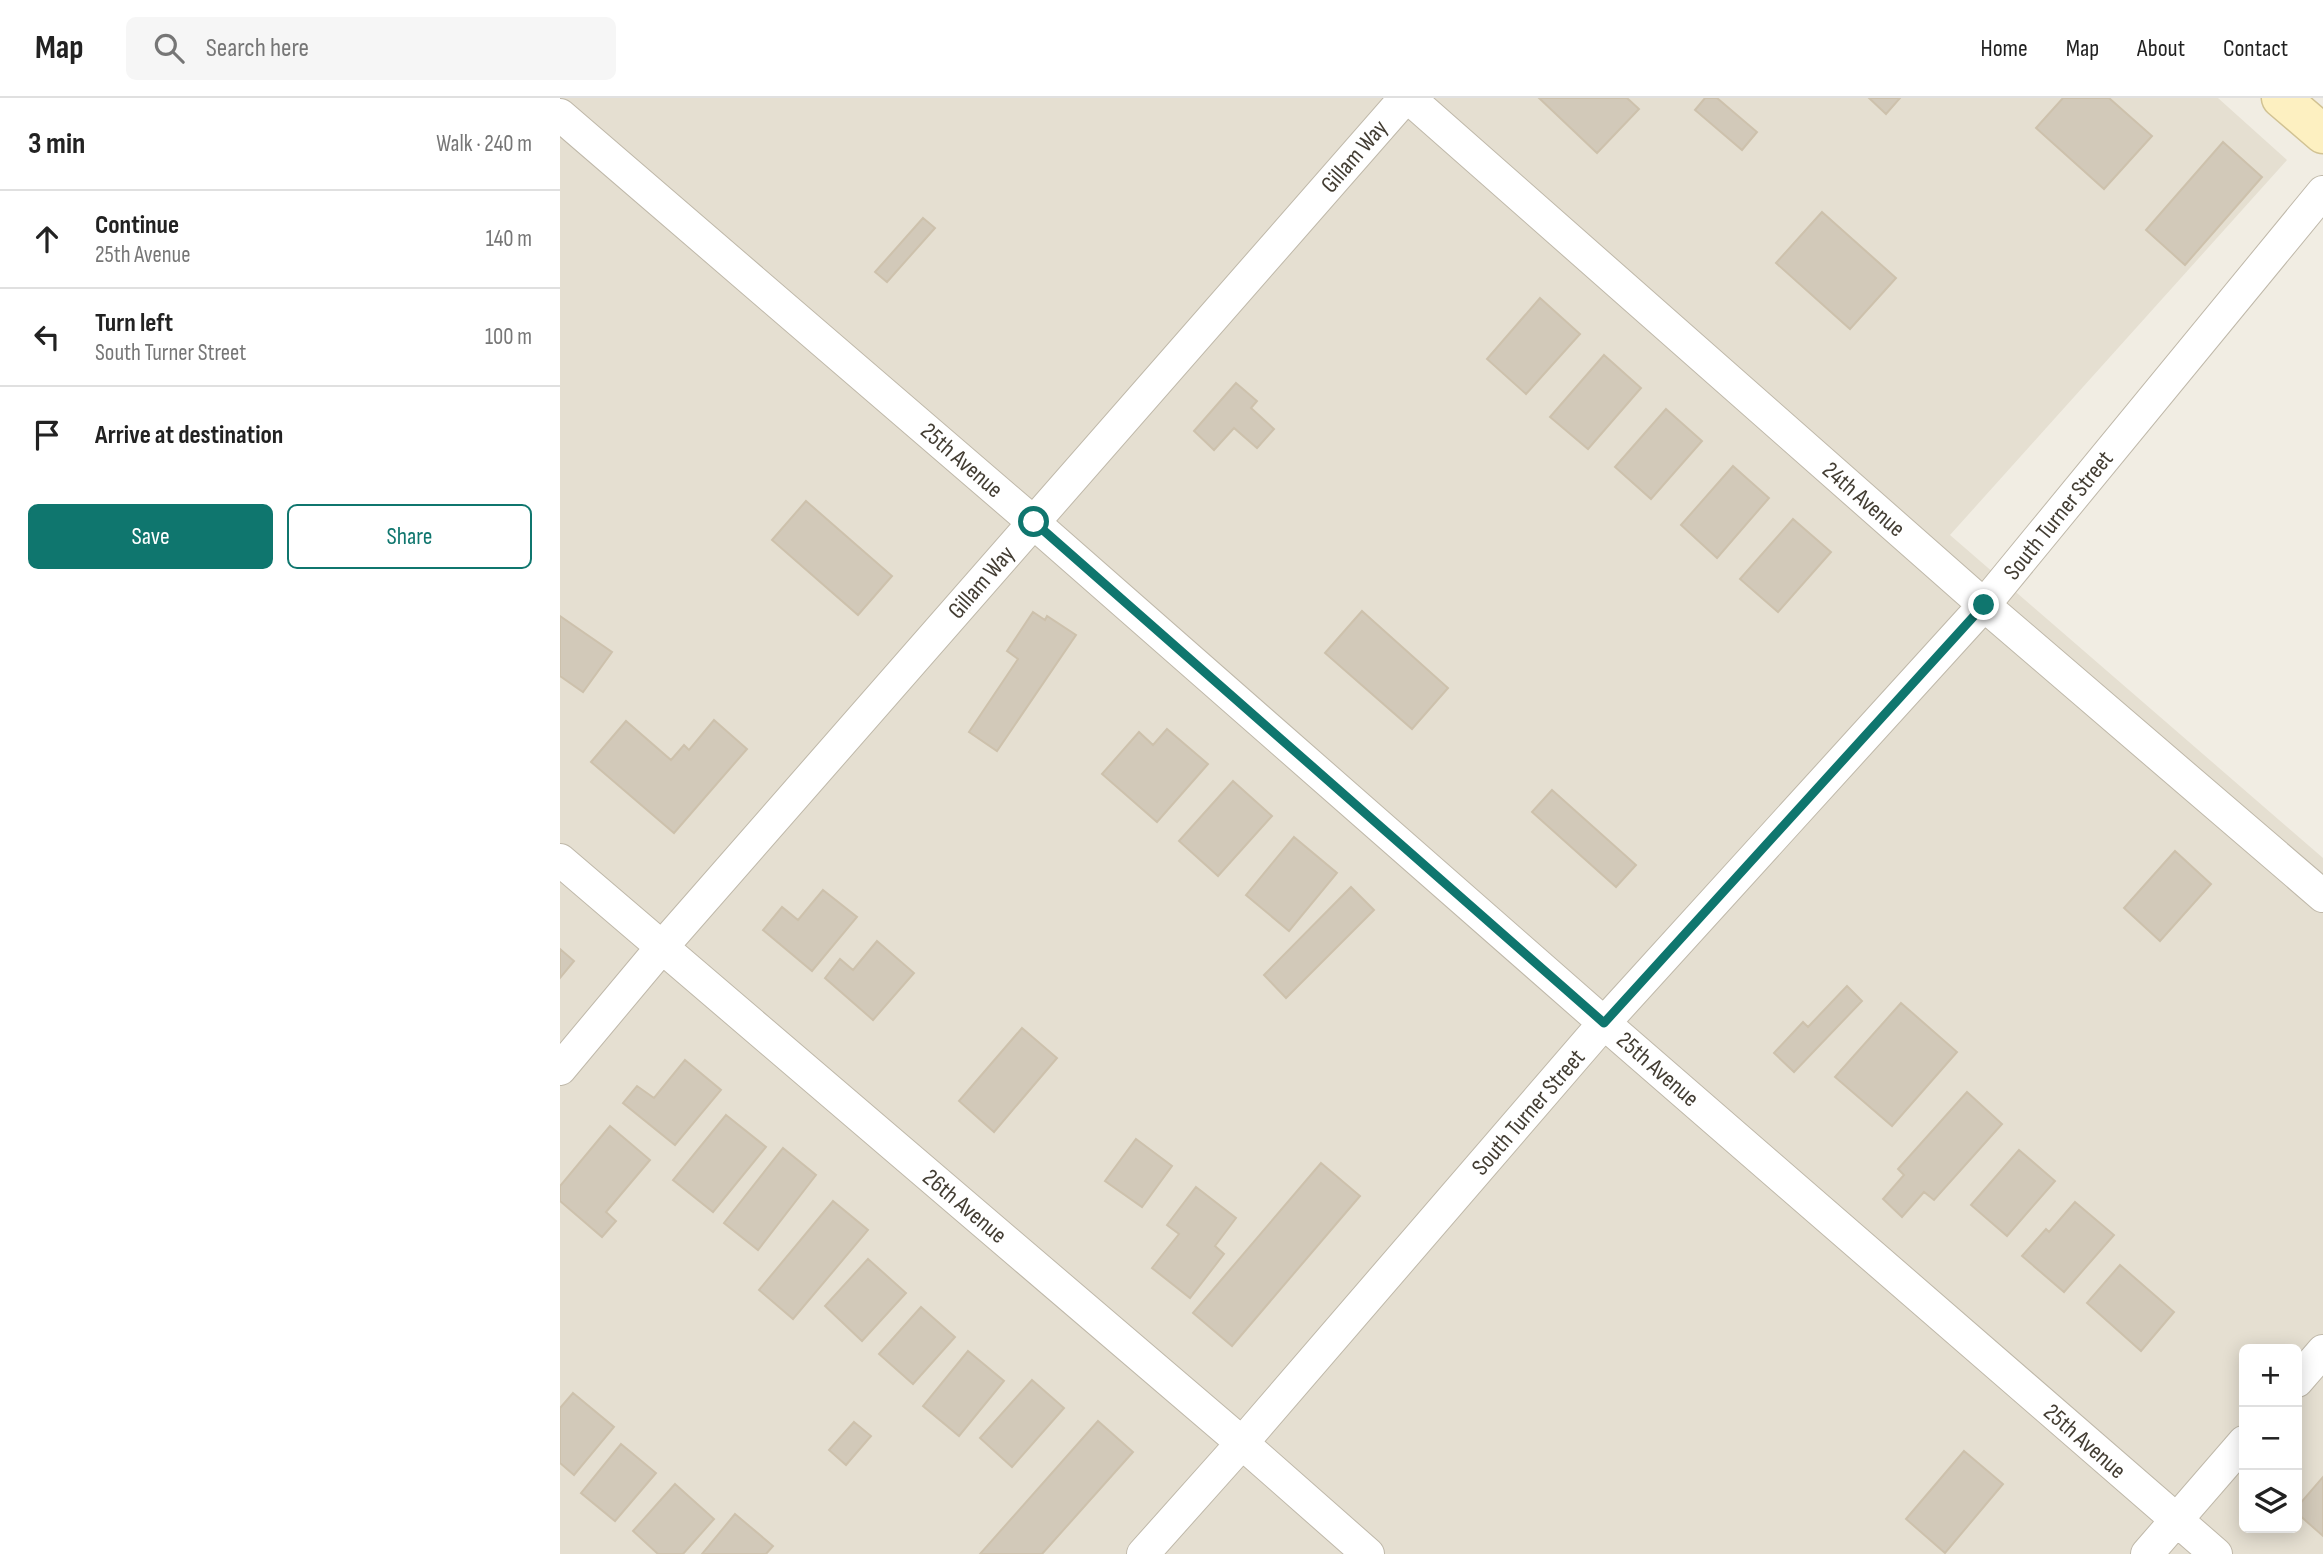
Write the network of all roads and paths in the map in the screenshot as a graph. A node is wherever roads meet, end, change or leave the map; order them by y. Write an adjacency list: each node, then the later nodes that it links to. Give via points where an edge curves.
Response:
1 (1407, 98): 6 (street, Gillam Way); 7 (street, 24th Avenue)
2 (2281, 98): 4 (street)
3 (560, 115): 6 (street, 25th Avenue)
4 (2323, 134)
5 (2323, 192): 7 (street, South Turner Street)
6 (1034, 522): 10 (street, Gillam Way); 11 (street, 25th Avenue)
7 (1984, 605): 9 (street, 24th Avenue); 11 (street, South Turner Street)
8 (560, 860): 10 (street, 26th Avenue)
9 (2323, 897)
10 (662, 947): 12 (street, Gillam Way); 15 (street, 26th Avenue)
11 (1604, 1023): 15 (street, South Turner Street); 17 (street, 25th Avenue)
12 (560, 1069)
13 (2323, 1351): 14 (street)
14 (2302, 1375)
15 (1242, 1443): 18 (street, South Turner Street); 19 (street, 26th Avenue)
16 (2239, 1448): 17 (street)
17 (2176, 1520): 20 (street); 21 (street, 25th Avenue)
18 (1143, 1554)
19 (1368, 1554)
20 (2147, 1554)
21 (2216, 1554)

